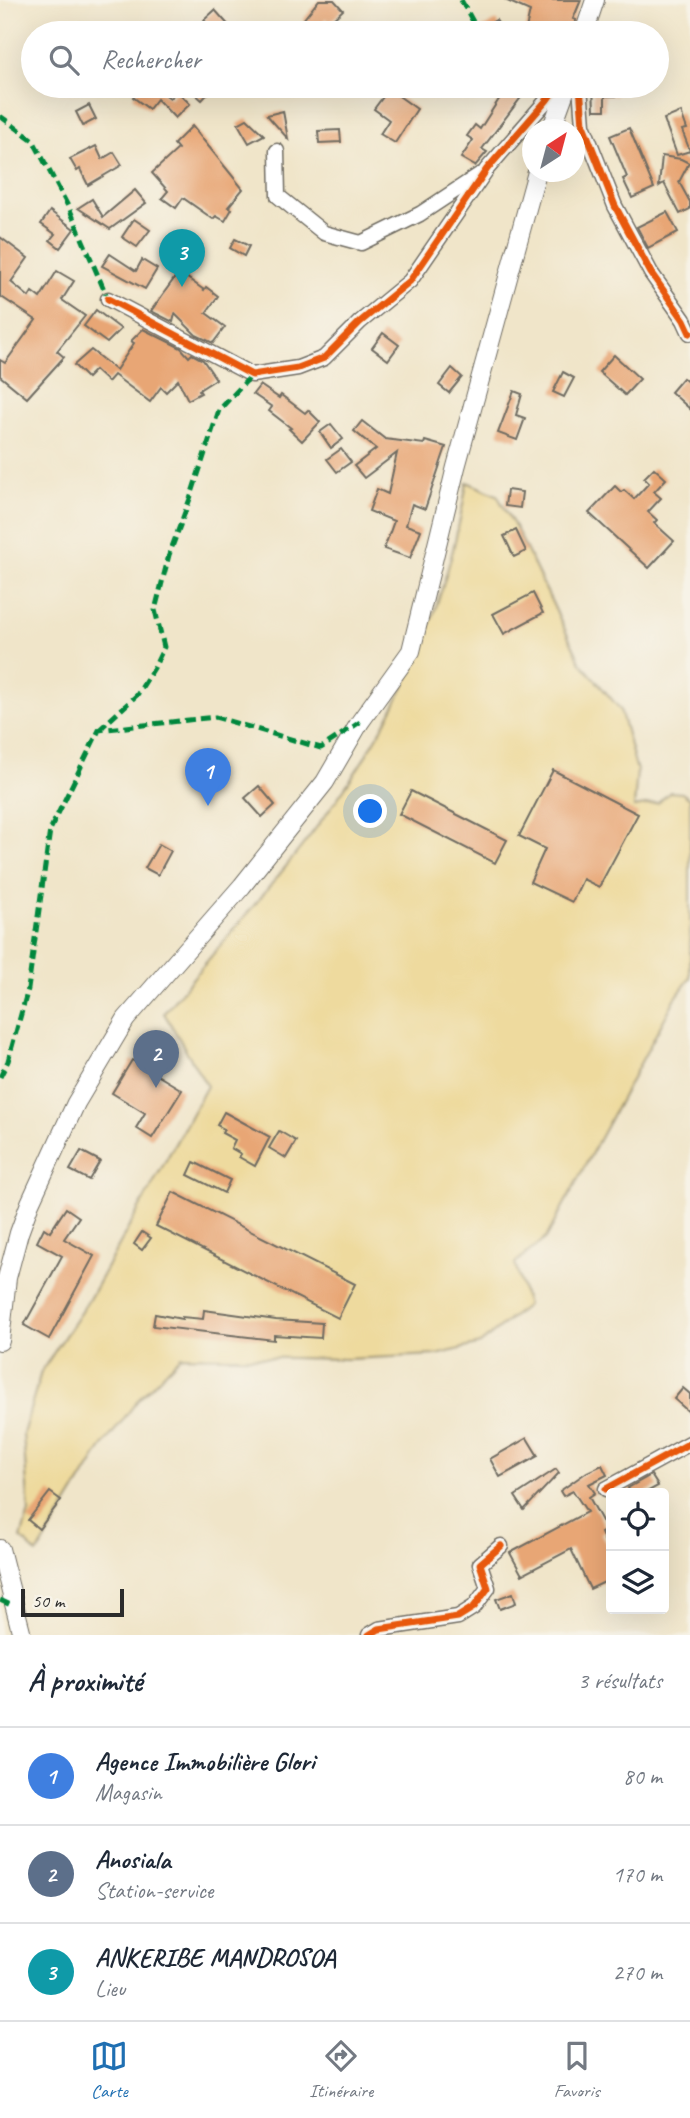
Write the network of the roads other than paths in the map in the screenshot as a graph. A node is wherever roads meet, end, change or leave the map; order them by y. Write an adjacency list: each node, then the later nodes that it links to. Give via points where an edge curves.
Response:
1 (595, 0): 2 (main road)
2 (588, 21)
3 (548, 98): 8 (street)
4 (562, 98): 6 (main road)
5 (581, 98): 11 (street, via 583,125 615,206)
6 (555, 119)
7 (276, 151): 8 (street, via 278,196 324,233 361,243 420,214)
8 (487, 169): 10 (street, via 410,281 324,358 298,368 253,375)
9 (534, 182): 12 (main road, via 411,651 360,722 325,782 126,1019 76,1103 19,1233 7,1278)
10 (108, 299)
11 (690, 333)
12 (0, 1341)
13 (690, 1443): 14 (street)
14 (608, 1488)
15 (501, 1546): 18 (street, via 481,1564 488,1588 458,1617 379,1629)
16 (0, 1549): 17 (main road)
17 (22, 1635)
18 (369, 1635)

